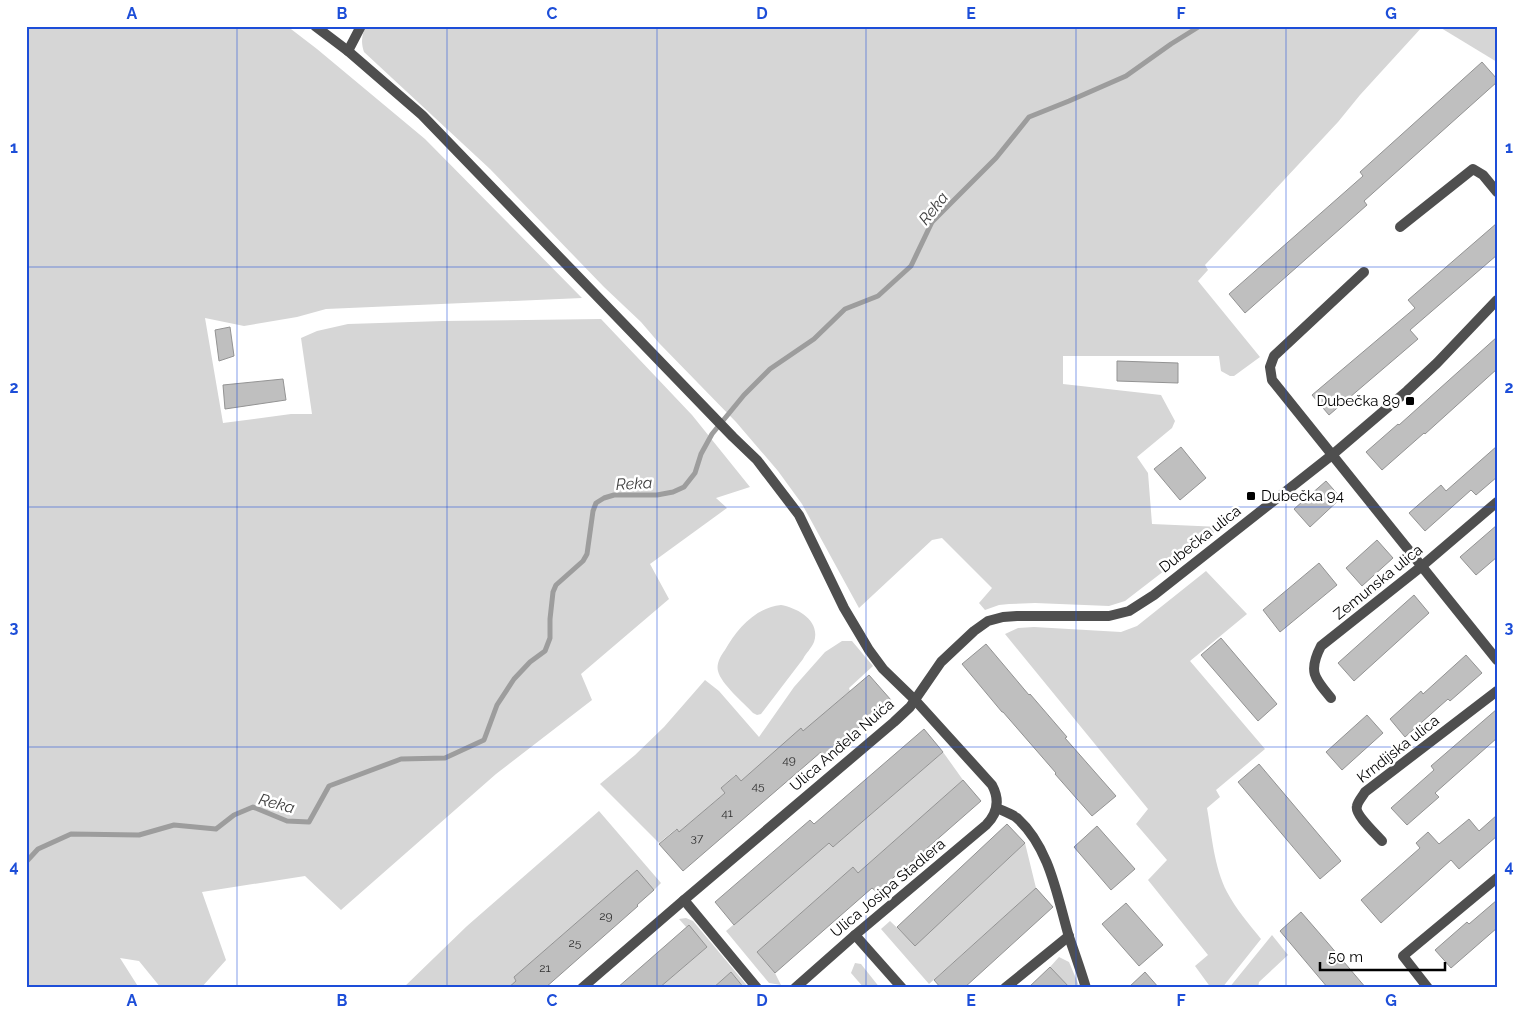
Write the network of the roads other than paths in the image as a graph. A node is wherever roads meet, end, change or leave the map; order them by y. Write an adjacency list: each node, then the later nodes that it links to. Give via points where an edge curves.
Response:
1 (315, 26): 3 (street)
2 (361, 26): 3 (street)
3 (348, 51): 14 (street, via 422,114 757,460 799,515 850,621 883,669)
4 (1497, 192): 5 (street, via 1483,175 1473,169)
5 (1400, 227)
6 (1364, 272): 8 (street, via 1274,356 1270,367 1272,380)
7 (1497, 300): 8 (street, Dubečka ulica, via 1425,374)
8 (1332, 455): 10 (street); 14 (street, Dubečka ulica, via 1130,611 1109,616 1017,616 988,621 941,662)
9 (1497, 502): 10 (street, Zemunska ulica)
10 (1422, 566): 11 (street); 13 (street, Zemunska ulica, via 1321,646 1315,658 1314,671 1317,681)
11 (1497, 660)
12 (1497, 691): 16 (street, Krndijska ulica, via 1365,792 1356,810)
13 (1331, 698)
14 (915, 700): 15 (street, Ulica Anđela Nuića, via 992,785); 18 (street, Ulica Anđela Nuića, via 894,722)
15 (997, 808): 19 (street, Ulica Josipa Stadlera, via 986,825); 20 (street, via 1016,817 1042,852 1059,896)
16 (1382, 841)
17 (1497, 878): 27 (street, via 1403,956)
18 (684, 900): 21 (street, Ulica Anđela Nuića); 22 (street)
19 (855, 935): 23 (street, Ulica Josipa Stadlera); 24 (street)
20 (1069, 936): 25 (street); 26 (street)
21 (582, 988)
22 (757, 988)
23 (795, 988)
24 (902, 988)
25 (1005, 988)
26 (1086, 988)
27 (1428, 988)

